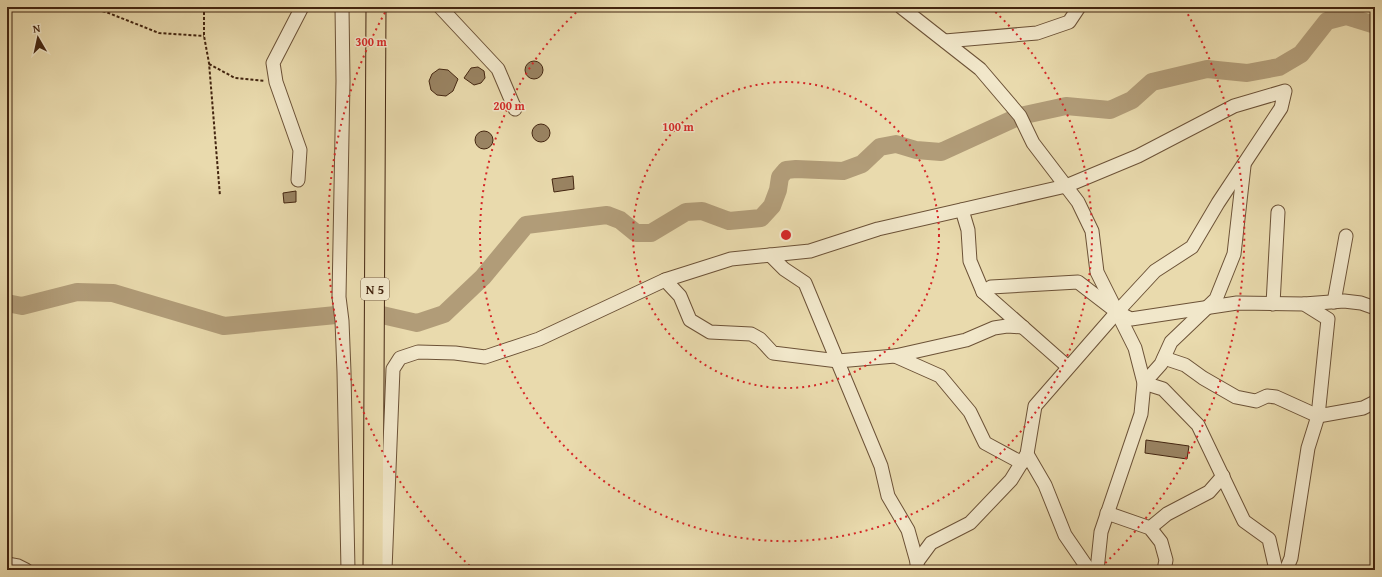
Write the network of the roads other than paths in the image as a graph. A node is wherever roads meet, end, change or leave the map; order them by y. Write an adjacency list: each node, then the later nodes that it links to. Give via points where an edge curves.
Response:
1 (302, 7): 10 (street, via 273,63 276,82 300,150)
2 (342, 7): 39 (street, via 339,297 344,372)
3 (376, 7): 40 (highway, N 5)
4 (440, 7): 8 (street, via 498,69)
5 (901, 7): 7 (street)
6 (1079, 7): 7 (street, via 1069,22 1037,33)
7 (945, 41): 11 (street, via 980,69 1020,116 1033,142)
8 (515, 109)
9 (1244, 164): 11 (street, via 1281,108 1285,91 1234,106 1138,156); 21 (street, via 1234,254 1216,299); 23 (street, via 1192,248 1155,271)
10 (298, 180)
11 (1066, 186): 12 (street); 23 (street, via 1078,202 1092,231 1097,272)
12 (962, 210): 15 (street, via 878,229 810,250); 17 (street, via 968,230 970,261)
13 (1278, 212): 19 (street)
14 (1346, 236): 18 (street)
15 (770, 255): 16 (street, via 731,260); 27 (street, via 784,269 805,283)
16 (665, 280): 27 (street, via 680,296 690,320 710,332 751,334 760,339 773,354); 41 (street, via 539,339 485,357 418,352 400,358 393,369)
17 (983, 292): 23 (street, via 991,287 1078,282); 24 (street)
18 (1334, 302): 20 (street); 22 (street, via 1361,302)
19 (1273, 304): 20 (street); 21 (street, via 1237,303)
20 (1304, 304): 31 (street, via 1328,319)
21 (1207, 308): 23 (street, via 1131,319); 26 (street, via 1171,342)
22 (1375, 308)
23 (1117, 312): 28 (street); 29 (street, via 1135,348)
24 (1023, 327): 25 (street, via 994,328 966,340); 28 (street)
25 (895, 356): 27 (street); 32 (street, via 940,376 970,412 985,443)
26 (1164, 358): 29 (street); 31 (street, via 1184,365 1236,397 1256,401 1267,396 1276,397)
27 (838, 361): 37 (street, via 881,466 888,496 908,530)
28 (1068, 367): 32 (street, via 1035,406)
29 (1144, 382): 33 (street, via 1164,388 1198,425); 34 (street, via 1141,414)
30 (1375, 402): 31 (street, via 1363,408)
31 (1318, 416): 46 (street, via 1308,448 1291,558)
32 (1024, 458): 37 (street, via 1011,480 970,523 931,543); 42 (street, via 1045,485 1065,535)
33 (1223, 476): 35 (street, via 1209,492 1168,514); 45 (street, via 1244,520 1269,539)
34 (1107, 514): 35 (street); 43 (street, via 1101,532)
35 (1150, 528): 44 (street, via 1161,542 1166,560)
36 (7, 564): 38 (street)
37 (917, 566)
38 (26, 570)
39 (348, 570)
40 (373, 570)
41 (384, 570)
42 (1089, 570)
43 (1097, 570)
44 (1164, 570)
45 (1276, 570)
46 (1286, 570)

